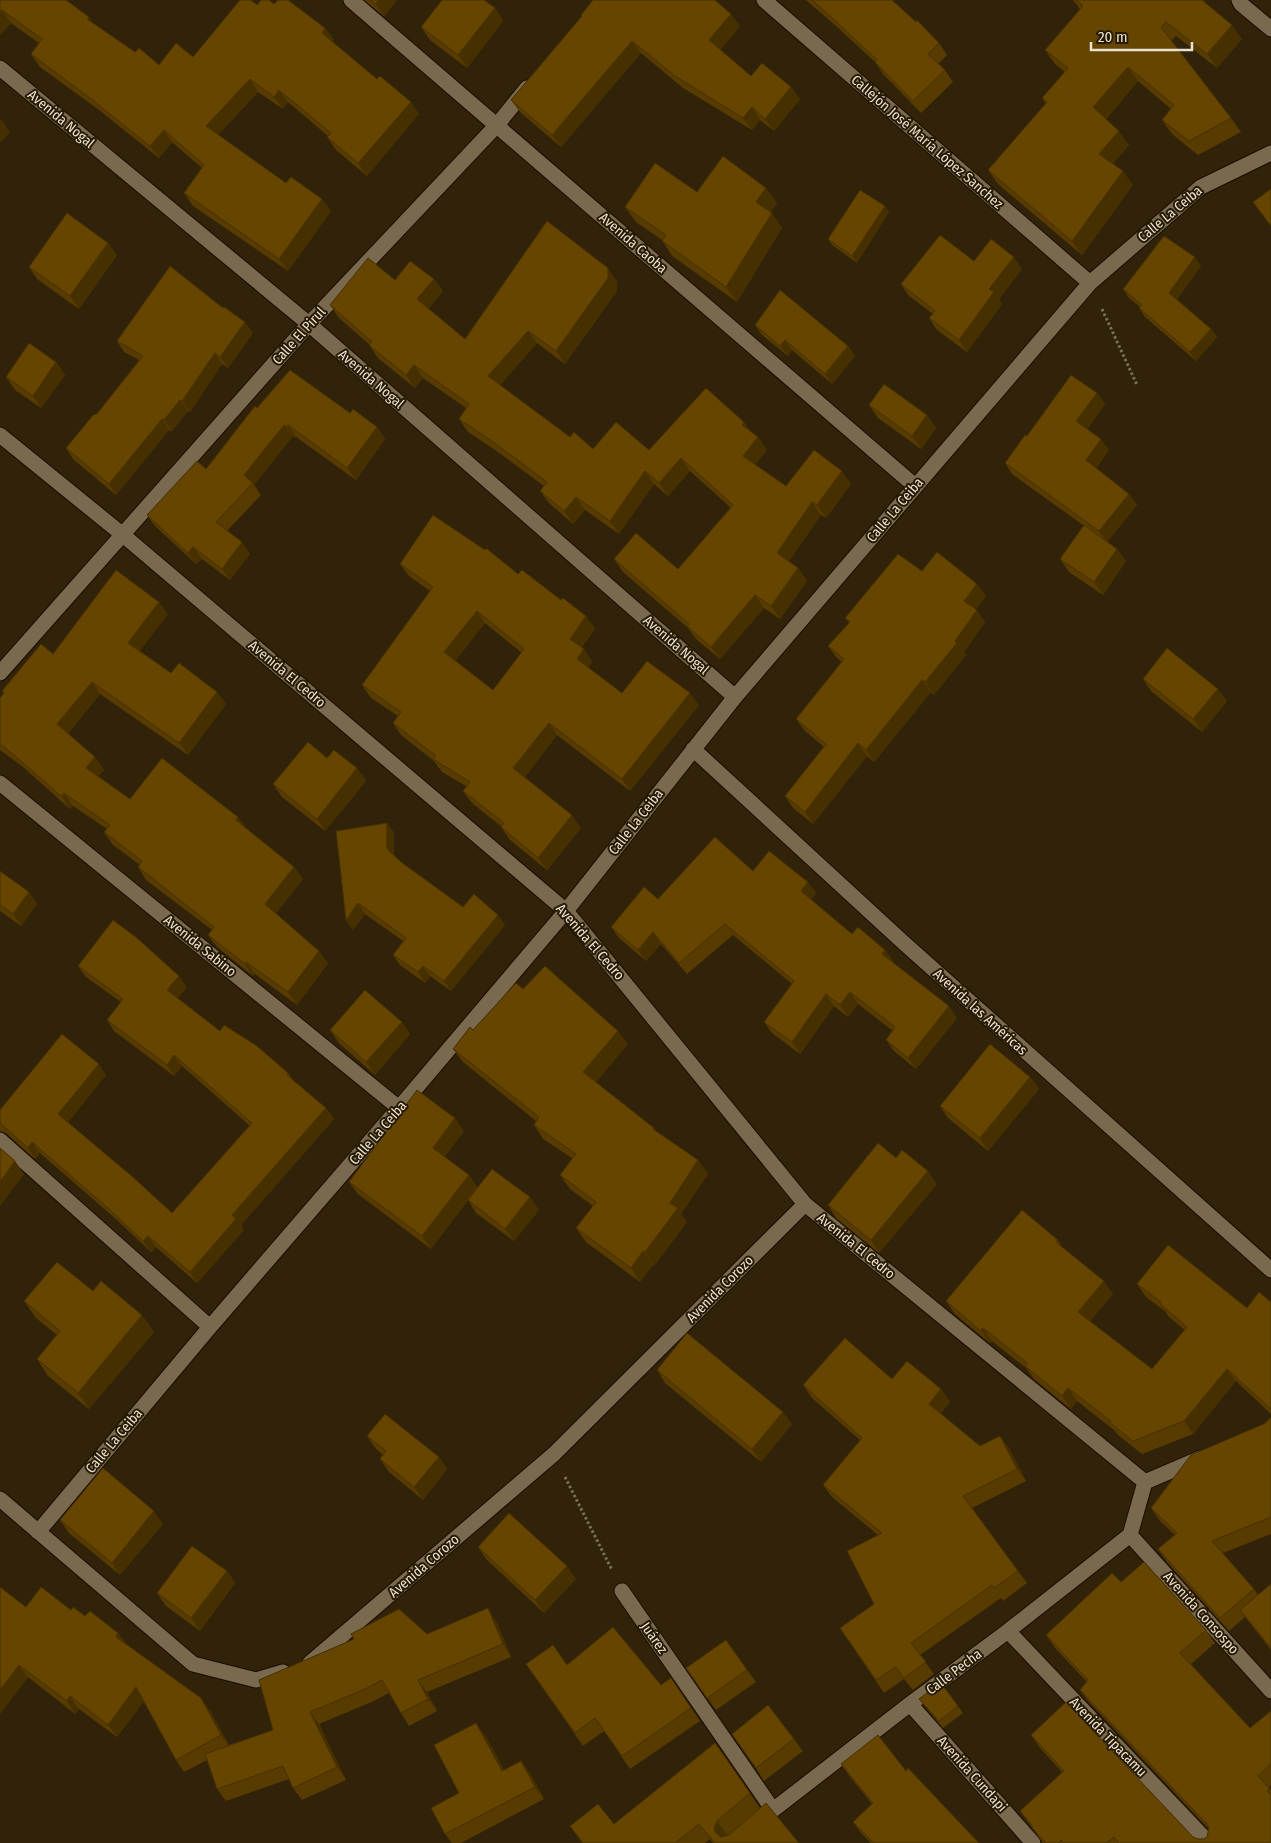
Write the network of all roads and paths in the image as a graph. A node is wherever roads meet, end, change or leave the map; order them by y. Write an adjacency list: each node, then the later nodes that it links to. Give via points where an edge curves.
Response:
1 (351, 0): 7 (street, Avenida Caoba)
2 (764, 0): 9 (street, Callejón José María López Sanchez)
3 (1239, 0): 4 (street)
4 (1271, 28)
5 (0, 68): 10 (street, Avenida Nogal)
6 (539, 74): 7 (street, Calle El Pirul)
7 (497, 125): 10 (street, Calle El Pirul); 13 (street, Avenida Caoba)
8 (1271, 153): 9 (street, Calle La Ceiba, via 1201,187)
9 (1090, 283): 11 (path); 13 (street, Calle La Ceiba)
10 (309, 324): 14 (street, Calle El Pirul); 16 (street, Avenida Nogal)
11 (1137, 385)
12 (0, 435): 14 (street, Avenida El Cedro)
13 (915, 486): 16 (street, Calle La Ceiba)
14 (123, 535): 15 (street, Calle El Pirul); 19 (street, Avenida El Cedro)
15 (0, 673)
16 (735, 697): 17 (street, Calle La Ceiba)
17 (693, 749): 19 (street, Calle La Ceiba); 23 (street, Avenida las Américas, via 920,957)
18 (0, 783): 20 (street, Avenida Sabino)
19 (566, 911): 20 (street, Calle La Ceiba); 22 (street, Avenida El Cedro)
20 (399, 1108): 24 (street, Calle La Ceiba)
21 (0, 1140): 24 (street)
22 (805, 1204): 26 (street, Avenida Corozo); 27 (street, Avenida El Cedro)
23 (1271, 1270)
24 (210, 1327): 29 (street, Calle La Ceiba)
25 (1217, 1450): 27 (street)
26 (554, 1454): 29 (street, Avenida Corozo, via 311,1663 256,1680 194,1664); 31 (path)
27 (1145, 1482): 30 (street)
28 (0, 1499): 29 (street, Avenida Corozo)
29 (38, 1532)
30 (1130, 1535): 32 (street, Calle Pecha); 33 (street, Avenida Consospo)
31 (622, 1591): 35 (street, Juárez)
32 (1008, 1632): 34 (street, Calle Pecha); 38 (street, Avenida Tipacamu)
33 (1271, 1691)
34 (910, 1704): 35 (street, Calle Pecha); 37 (street, Avenida Cundapi)
35 (773, 1810): 36 (street, Calle Pecha)
36 (734, 1843)
37 (1034, 1843)
38 (1209, 1843)

